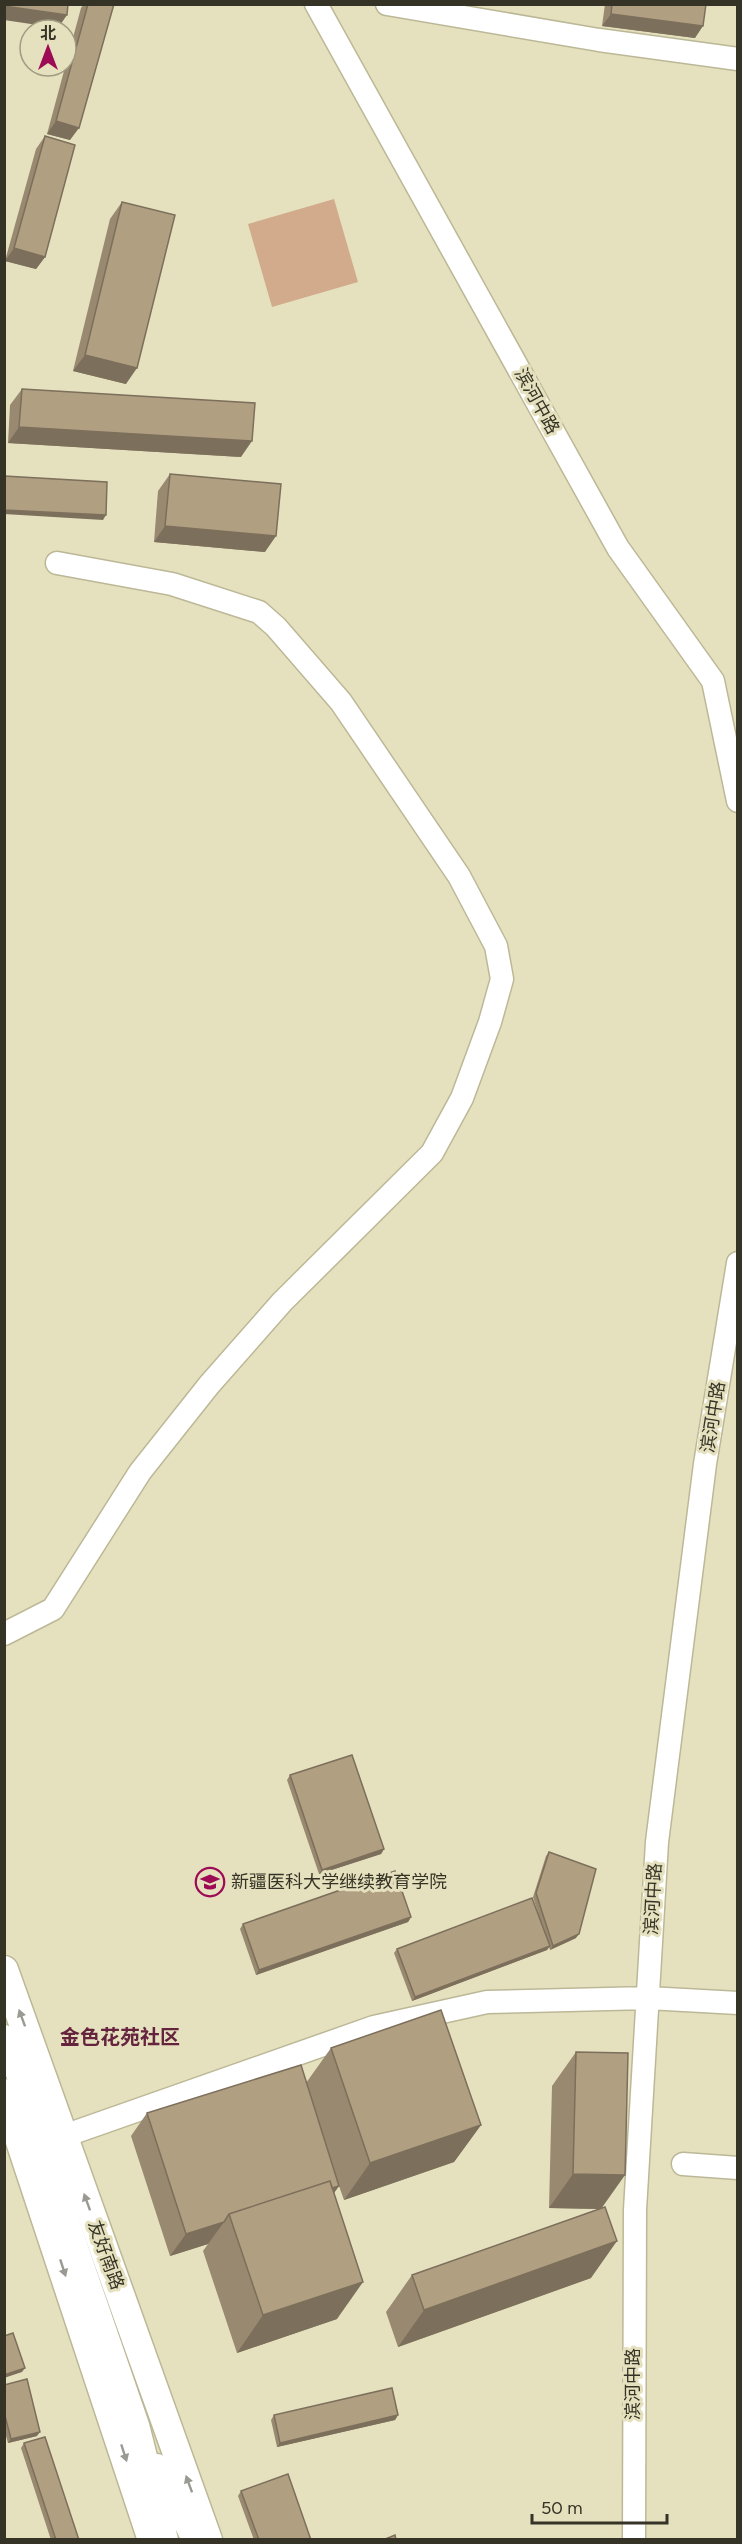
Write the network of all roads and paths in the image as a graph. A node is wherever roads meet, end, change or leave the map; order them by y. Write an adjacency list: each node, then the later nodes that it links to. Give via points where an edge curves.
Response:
1 (316, 4): 5 (street, 滨河中路, via 618,548 713,681)
2 (387, 4): 3 (street)
3 (738, 59)
4 (57, 563): 7 (street, via 172,584 259,612 276,627 341,702 459,876 496,946 502,979 462,1098 432,1153 282,1302 209,1385 140,1472 53,1609)
5 (738, 801)
6 (738, 1263): 9 (street, 滨河中路, via 705,1464 657,1842)
7 (4, 1634)
8 (4, 1970): 13 (main road, 友好南路, one-way to 8)
9 (648, 1998): 10 (street); 13 (street, via 487,2002 374,2028); 21 (street, 滨河中路, via 634,2210)
10 (738, 2003)
11 (4, 2037): 13 (street)
12 (4, 2092): 13 (main road, 友好南路)
13 (44, 2144): 16 (street); 17 (main road, 友好南路, one-way to 17); 20 (main road, 友好南路, one-way to 13)
14 (683, 2164): 15 (street)
15 (738, 2168)
16 (138, 2425): 18 (street); 19 (street)
17 (152, 2540)
18 (167, 2540)
19 (193, 2540)
20 (208, 2540)
21 (634, 2540)

